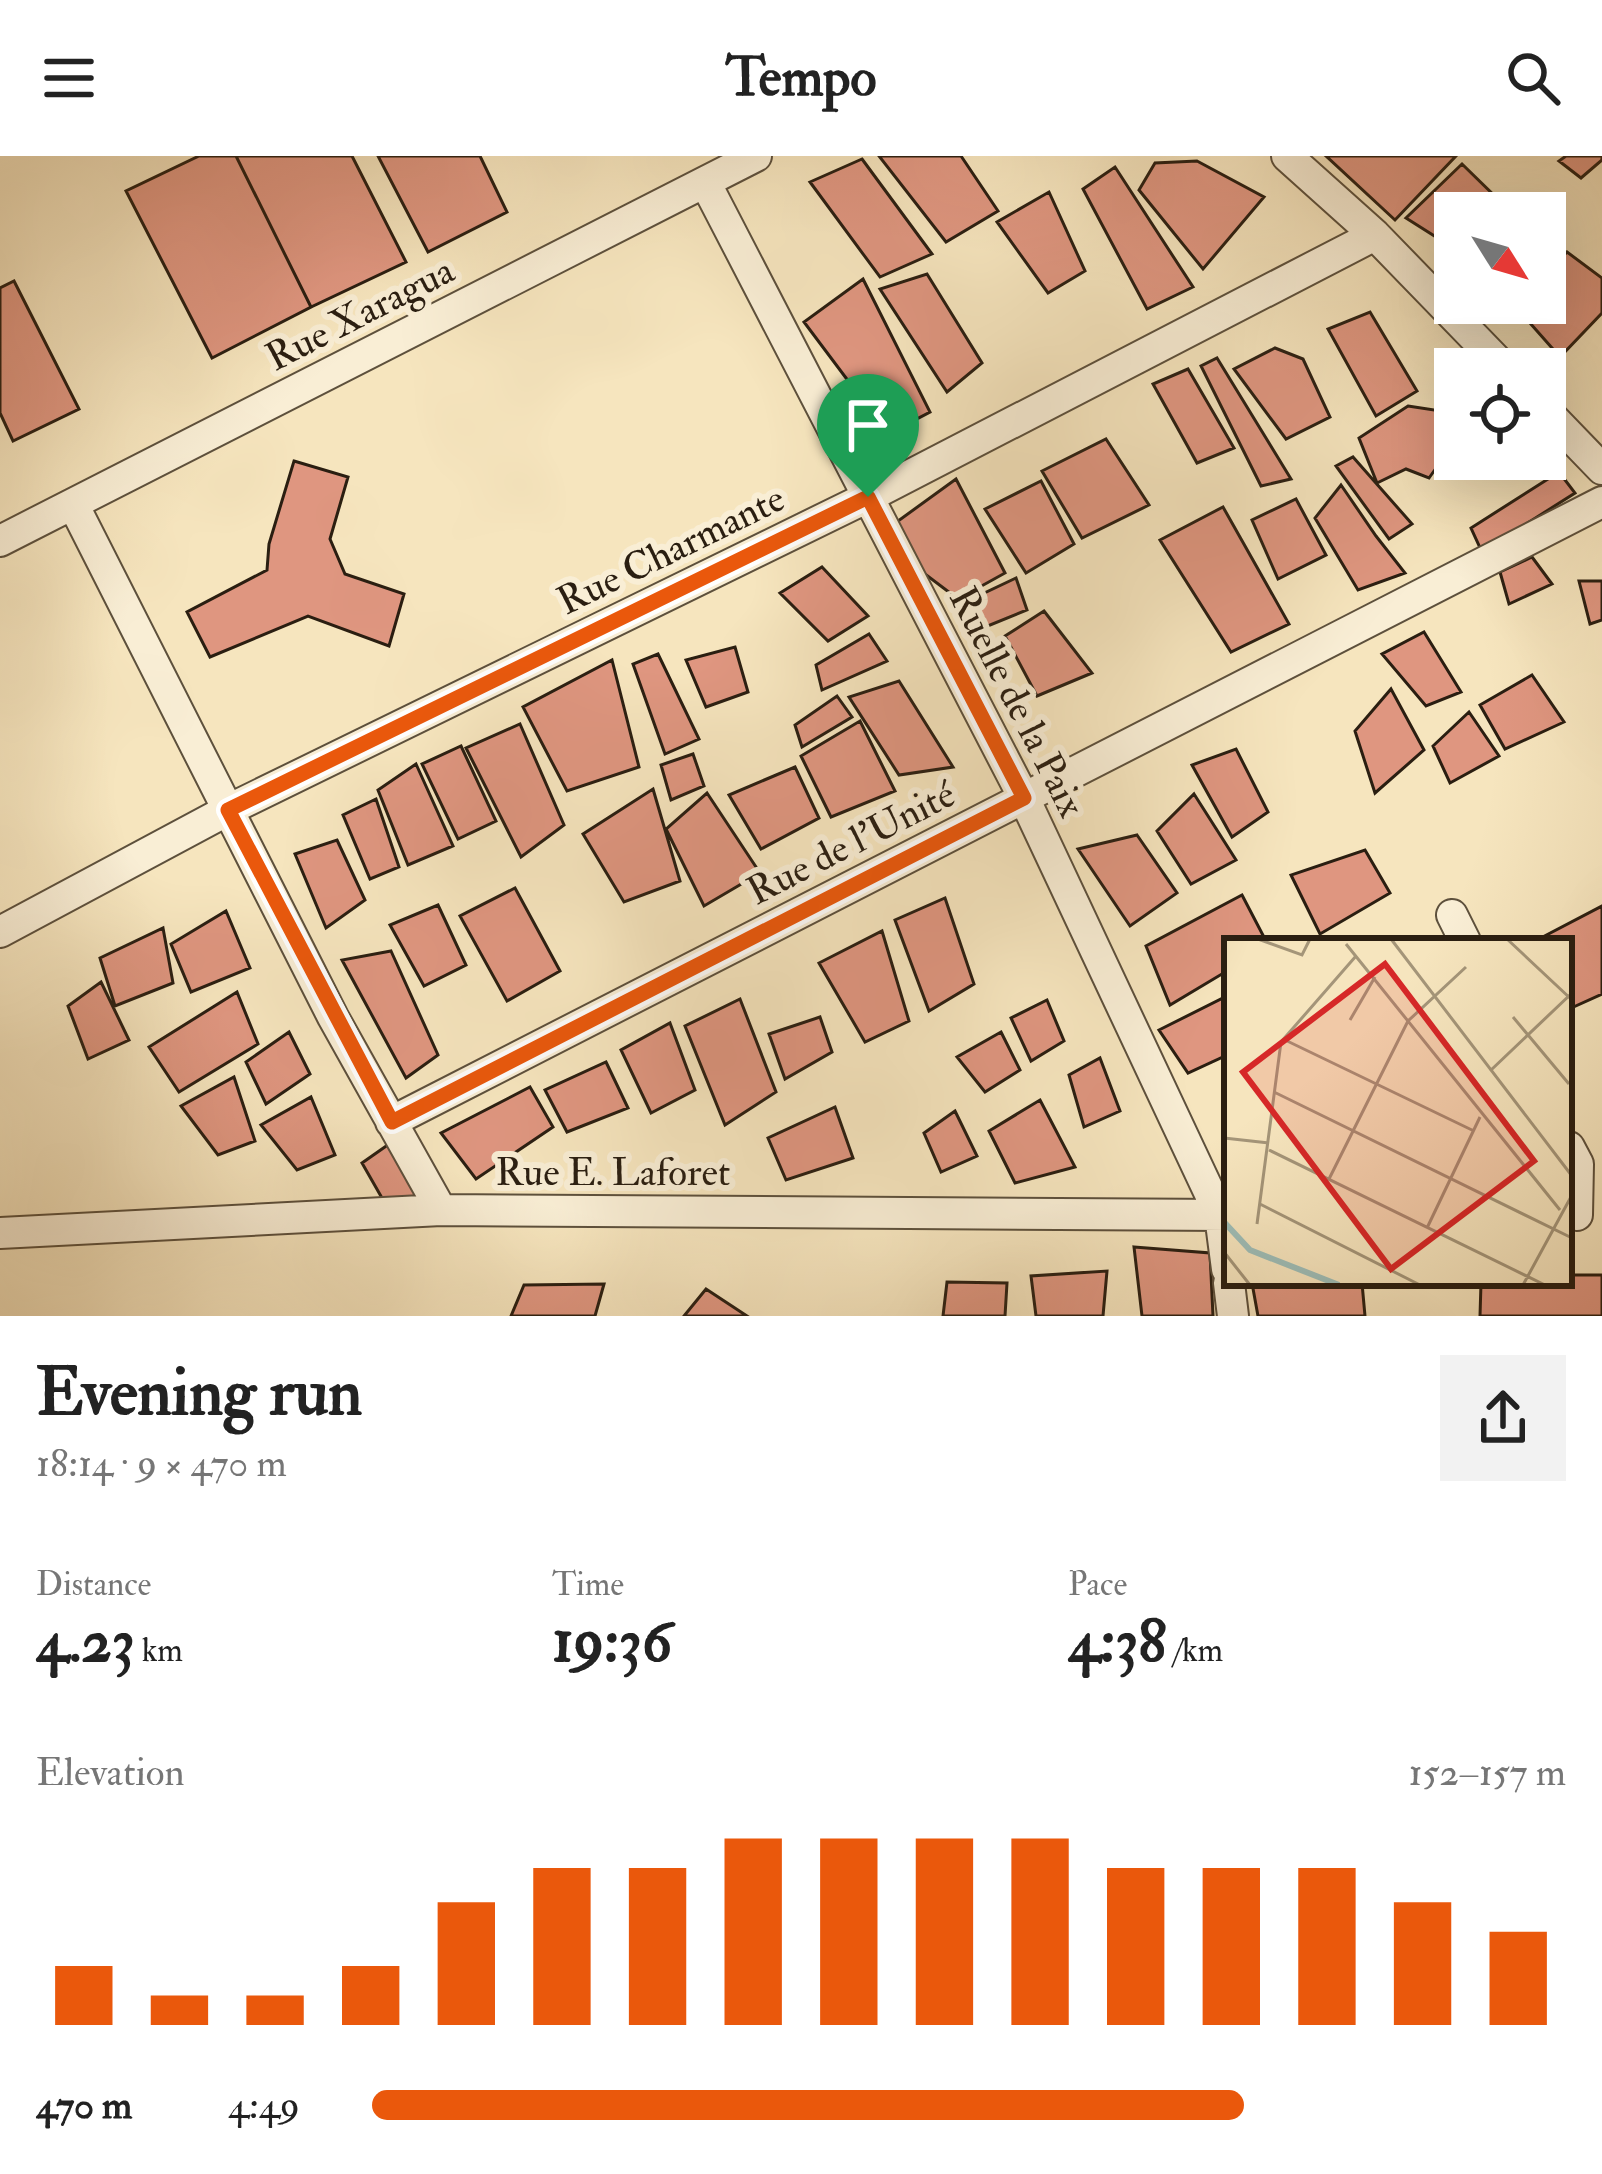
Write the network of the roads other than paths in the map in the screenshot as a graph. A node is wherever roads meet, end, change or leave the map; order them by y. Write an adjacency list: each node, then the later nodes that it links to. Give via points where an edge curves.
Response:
1 (756, 156): 3 (street, Rue Xaragua)
2 (1287, 156): 4 (street)
3 (705, 182): 8 (street, Ruelle de la Paix); 10 (street, Rue Xaragua)
4 (1375, 235): 5 (street); 8 (street, Rue Charmante)
5 (1485, 348)
6 (1566, 432): 7 (street)
7 (1602, 469)
8 (868, 497): 12 (street, Ruelle de la Paix); 13 (street, Rue Charmante)
9 (1602, 502): 12 (street, Rue de l'Unité)
10 (73, 504): 11 (street, Rue Xaragua); 13 (street)
11 (0, 542)
12 (1024, 798): 15 (street, Rue de l'Unité); 19 (street, Ruelle de la Paix)
13 (228, 810): 14 (street, Rue Charmante); 15 (street)
14 (0, 932)
15 (392, 1122): 17 (street)
16 (1572, 1153): 18 (street)
17 (441, 1210): 19 (street, Rue E. Laforet); 20 (street, Rue E. Laforet)
18 (1583, 1214)
19 (1224, 1215)
20 (0, 1233)
21 (1229, 1286): 22 (street)
22 (1233, 1316)

